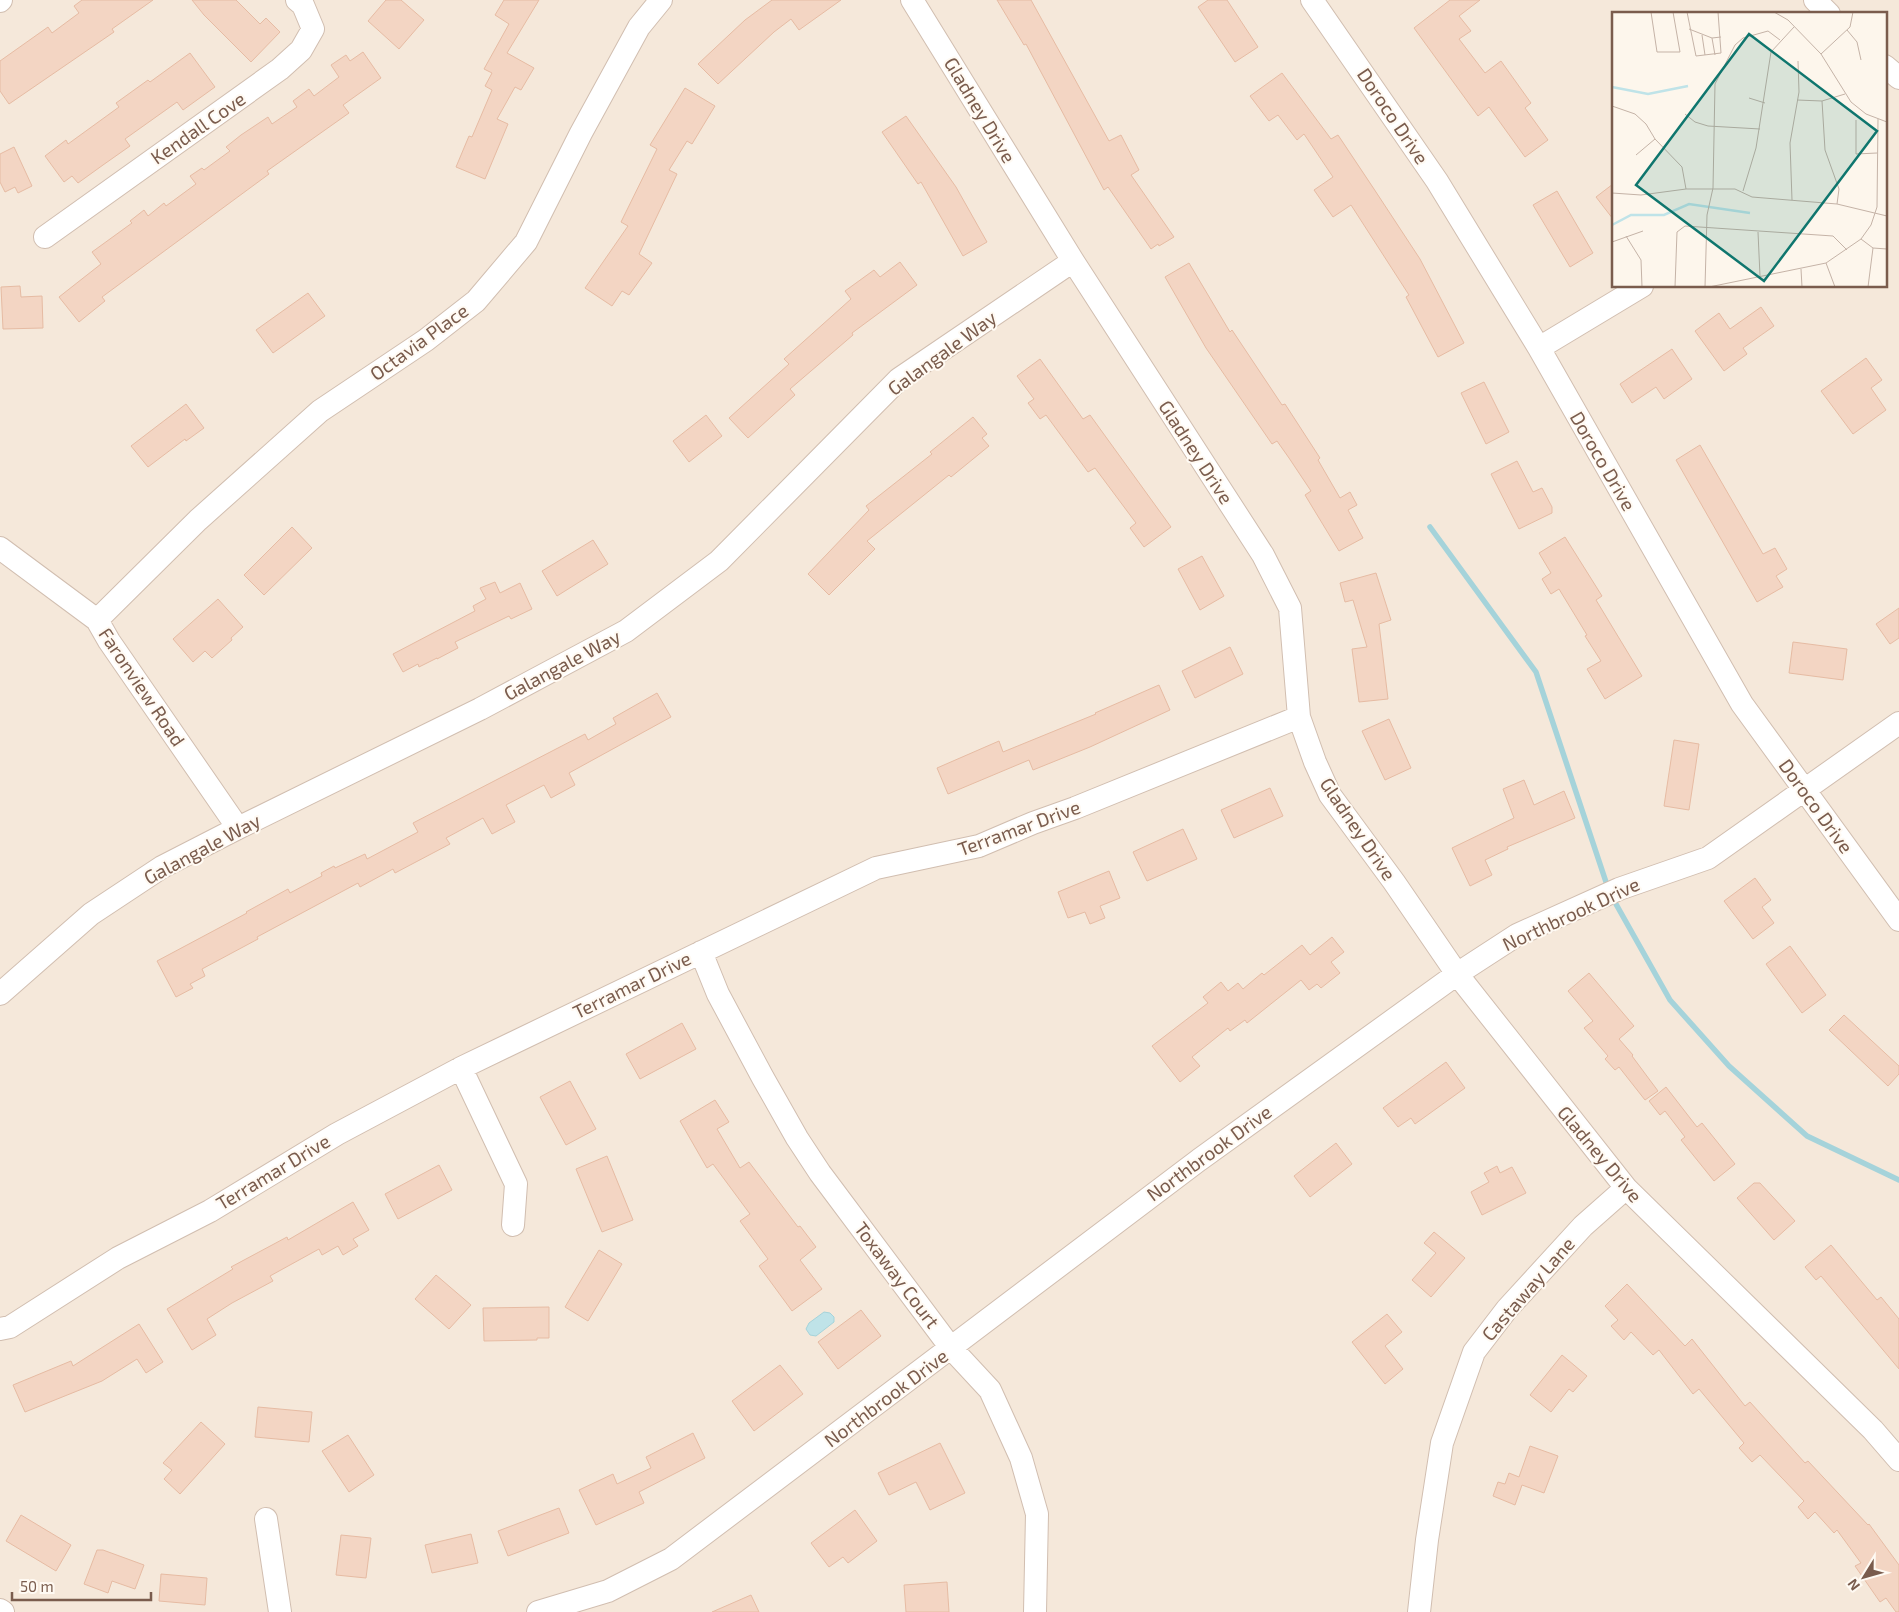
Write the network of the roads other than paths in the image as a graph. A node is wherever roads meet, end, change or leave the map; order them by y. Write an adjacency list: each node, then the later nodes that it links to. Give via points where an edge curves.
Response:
1 (661, 0): 14 (street, Octavia Place, via 638,27 526,242 476,301 426,340 320,411 198,520)
2 (912, 0): 10 (street, Gladney Drive)
3 (1312, 0): 12 (street, Doroco Drive, via 1437,181)
4 (1815, 0): 6 (street)
5 (311, 7): 9 (street, Kendall Cove, via 313,29 301,50 280,69)
6 (1828, 12)
7 (1886, 67): 8 (street)
8 (1899, 78)
9 (45, 237)
10 (1072, 261): 15 (street, Gladney Drive, via 1263,555 1290,608); 18 (street, Galangale Way, via 900,380 719,561 626,631 480,709)
11 (1639, 288): 12 (street)
12 (1539, 348): 17 (street, Doroco Drive, via 1742,704)
13 (0, 548): 14 (street, Faronview Road)
14 (97, 620): 18 (street, Faronview Road)
15 (1299, 717): 20 (street, Terramar Drive, via 979,846 876,868); 21 (street, Gladney Drive, via 1330,795)
16 (1899, 723): 17 (street, Northbrook Drive)
17 (1804, 790): 19 (street, Doroco Drive); 21 (street, Northbrook Drive, via 1708,858 1619,889 1517,935)
18 (238, 828): 22 (street, Galangale Way, via 162,868 92,914)
19 (1899, 920)
20 (701, 952): 23 (street, Terramar Drive); 27 (street, Toxaway Court, via 718,994 797,1138)
21 (1456, 974): 24 (street, Gladney Drive); 27 (street, Northbrook Drive, via 1198,1160)
22 (0, 994)
23 (461, 1068): 25 (street, via 516,1184); 26 (street, Terramar Drive, via 337,1134 210,1211 118,1258 10,1326)
24 (1626, 1188): 28 (street, Gladney Drive, via 1873,1430); 33 (street, Castaway Lane, via 1583,1226 1507,1309 1474,1352 1442,1443)
25 (513, 1225)
26 (0, 1329)
27 (951, 1348): 31 (street, Northbrook Drive, via 671,1559 608,1591); 32 (street, Toxaway Court, via 990,1390 1021,1458 1037,1514)
28 (1899, 1460)
29 (266, 1519): 30 (street)
30 (280, 1612)
31 (538, 1612)
32 (1035, 1612)
33 (1419, 1612)

